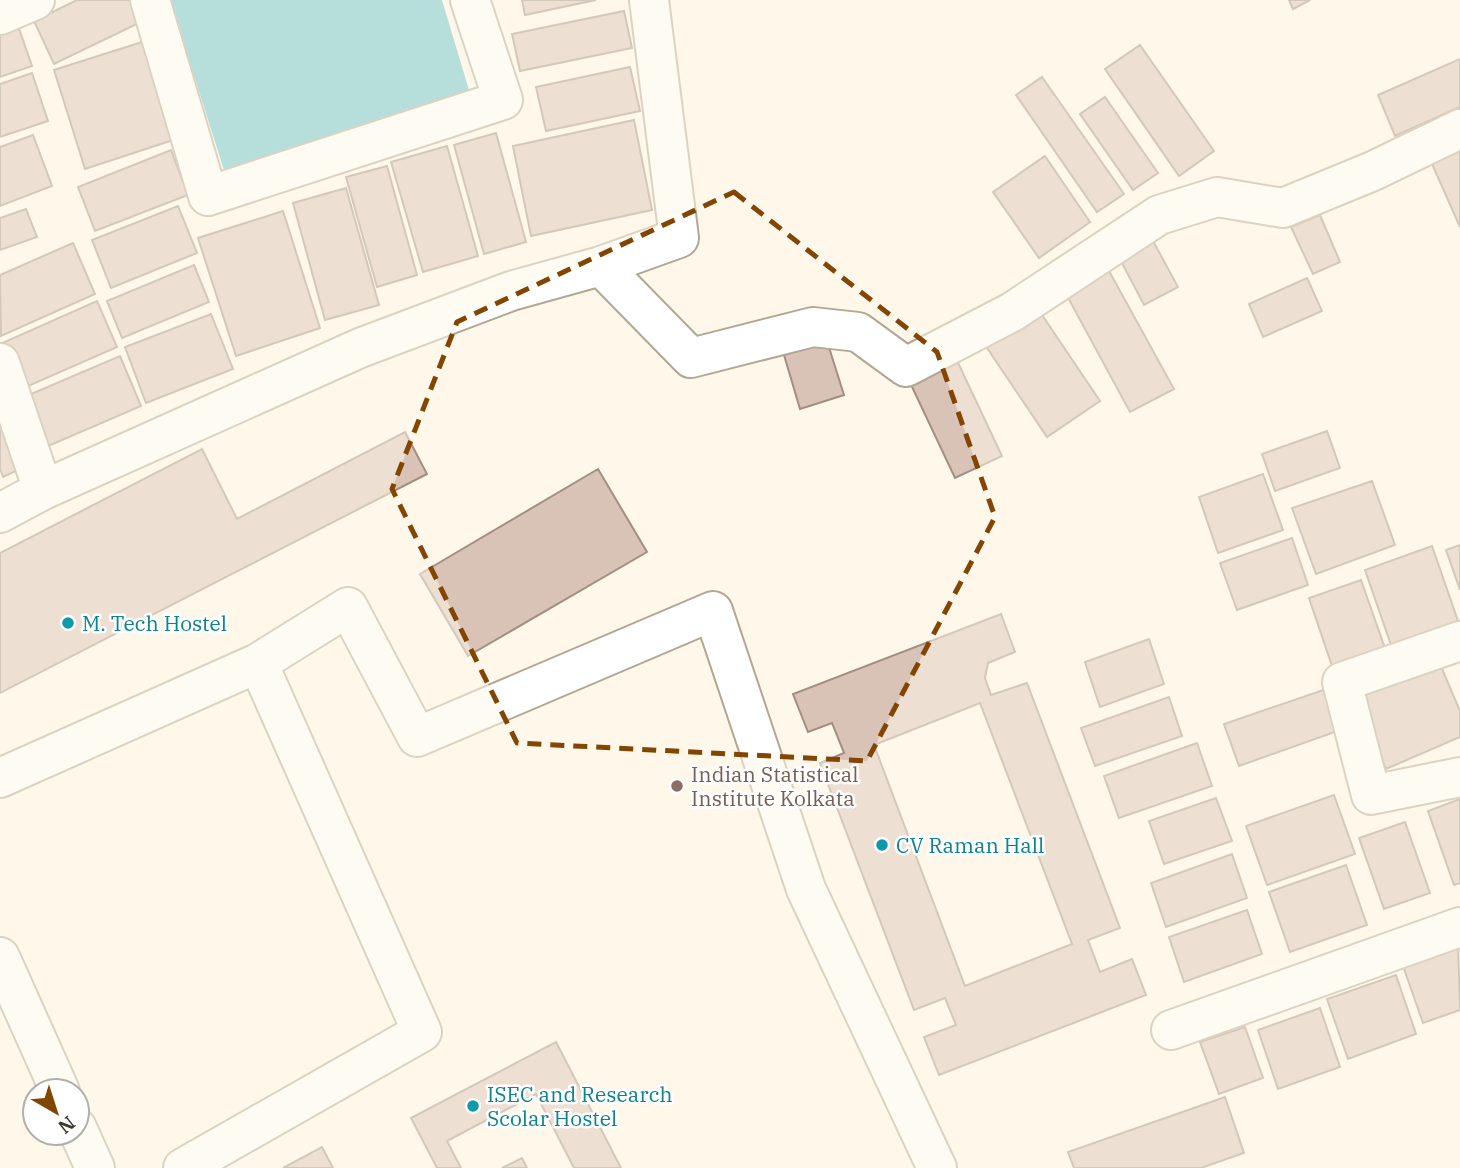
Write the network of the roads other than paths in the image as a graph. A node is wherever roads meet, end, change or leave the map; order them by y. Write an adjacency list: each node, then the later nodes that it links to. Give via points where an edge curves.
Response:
1 (35, 0): 5 (street)
2 (150, 0): 3 (street, via 208,196 503,100)
3 (470, 0)
4 (649, 0): 7 (street, via 679,238)
5 (0, 15)
6 (1460, 129): 7 (street, via 1283,208 1217,197 1159,215 1012,312 906,367 858,332 813,327 691,358)
7 (601, 266): 9 (street, via 511,291 360,348)
8 (0, 363): 9 (street)
9 (43, 490): 10 (street)
10 (0, 513)
11 (1460, 641): 13 (street, via 1342,682 1371,796)
12 (258, 663): 14 (street); 21 (street, via 422,1032); 22 (street, via 348,607 417,737 713,611 806,889)
13 (1460, 777)
14 (0, 778)
15 (1460, 927): 17 (street)
16 (0, 957): 18 (street)
17 (1171, 1030)
18 (54, 1077)
19 (86, 1147): 20 (street)
20 (95, 1168)
21 (183, 1168)
22 (937, 1168)

